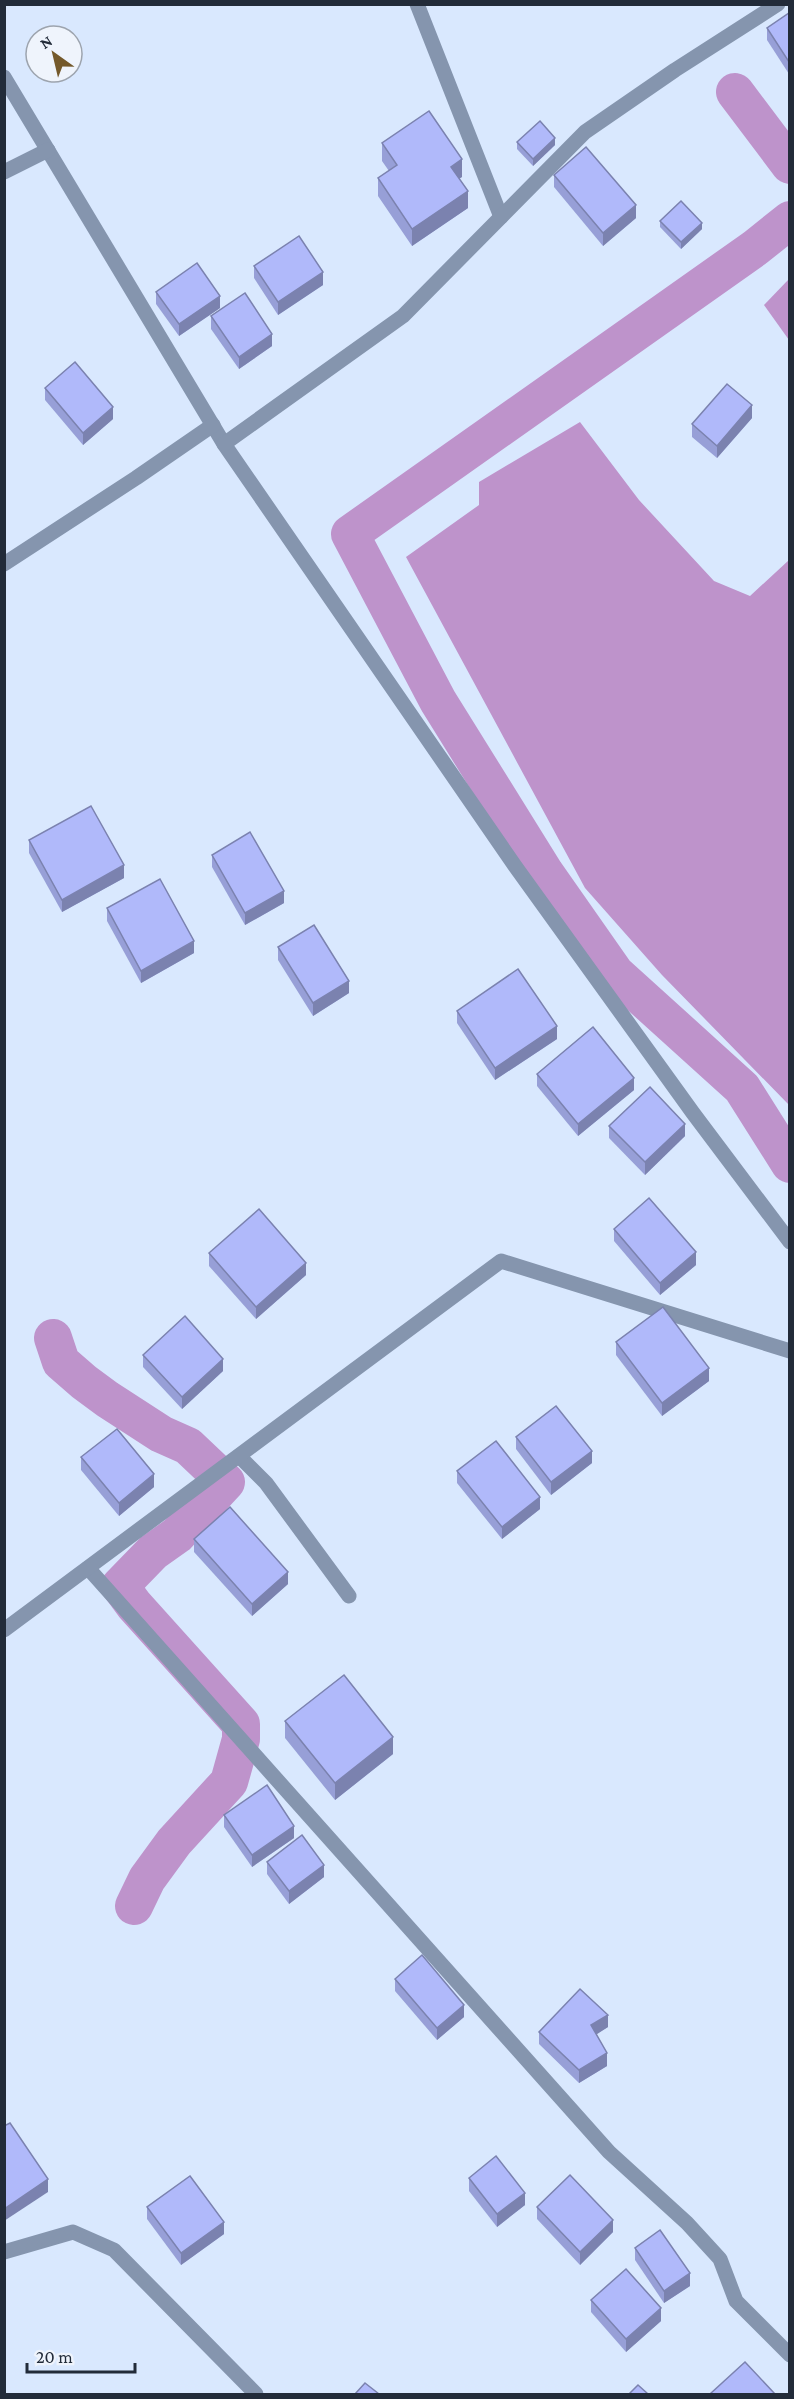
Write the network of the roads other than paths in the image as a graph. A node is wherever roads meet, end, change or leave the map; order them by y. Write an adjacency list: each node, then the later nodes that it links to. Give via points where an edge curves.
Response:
1 (417, 4): 6 (street)
2 (778, 4): 6 (street, via 585,132)
3 (4, 77): 4 (street)
4 (48, 150): 5 (street); 7 (street)
5 (4, 172)
6 (501, 217): 8 (street, via 403,316)
7 (213, 425): 8 (street); 9 (street)
8 (224, 444): 10 (street, via 515,866)
9 (4, 564)
10 (789, 1242)
11 (789, 1351): 12 (street, via 501,1261)
12 (239, 1456): 13 (street); 14 (street, via 266,1483)
13 (88, 1568): 15 (street); 17 (street, via 609,2152 687,2223 720,2259 736,2301)
14 (349, 1596)
15 (4, 1630)
16 (4, 2252): 18 (street, via 73,2232 114,2250)
17 (789, 2355)
18 (256, 2394)

